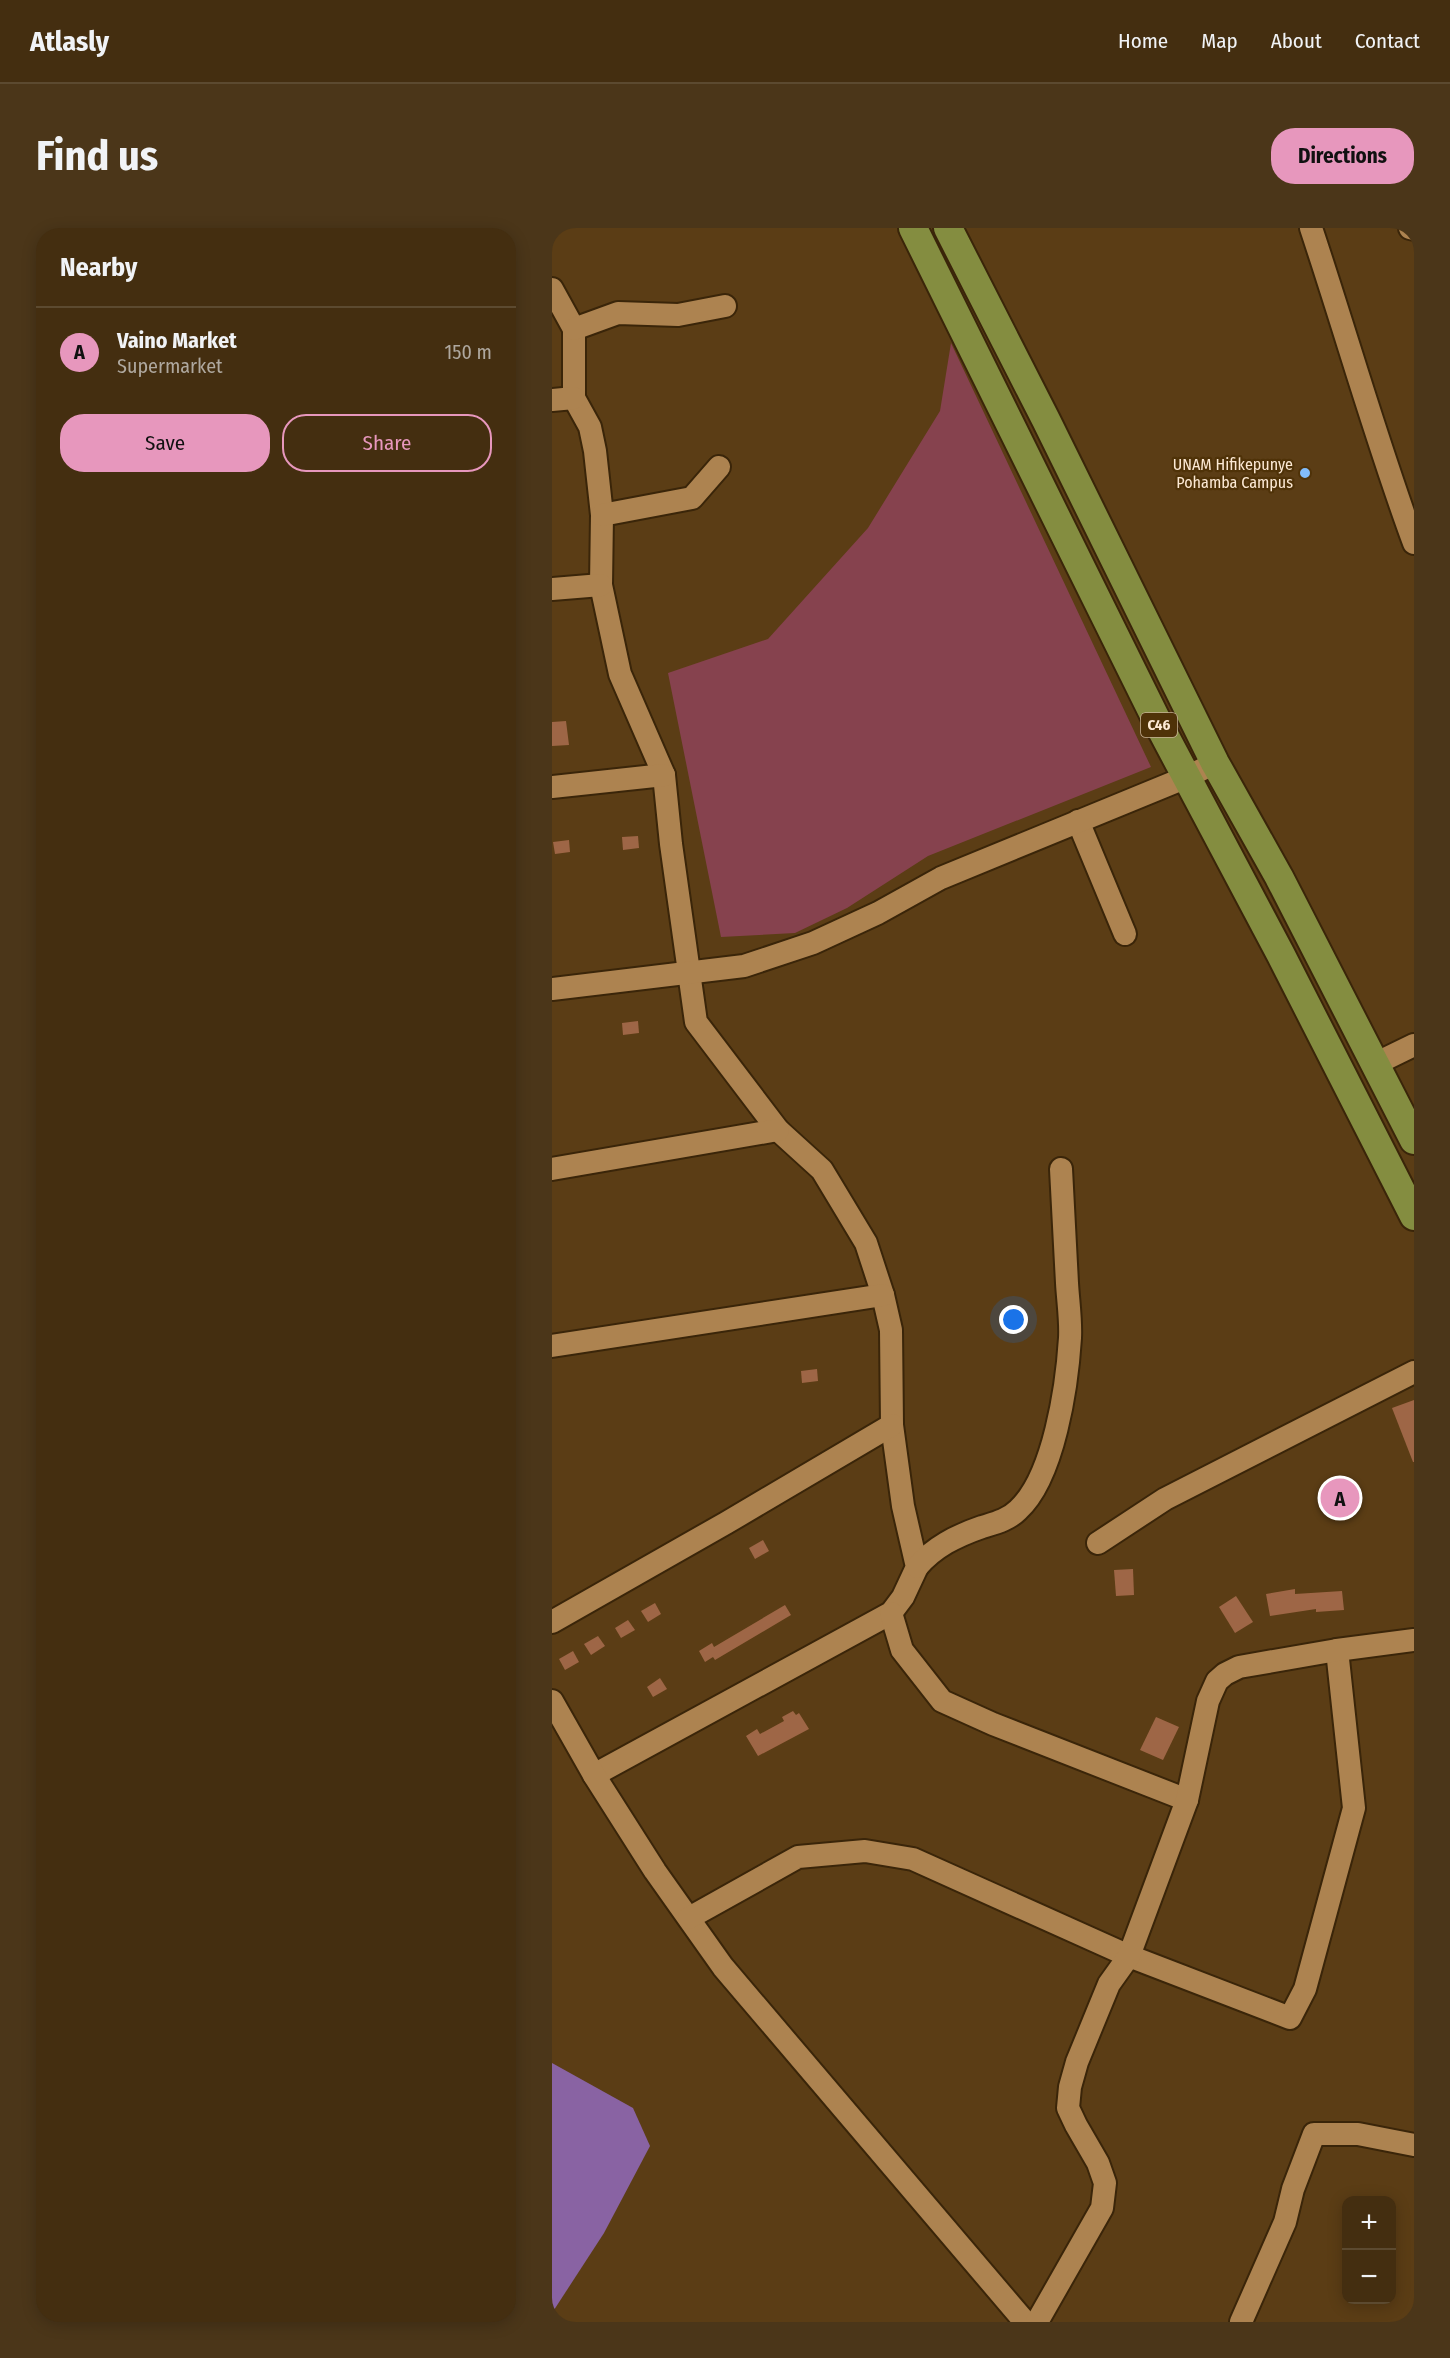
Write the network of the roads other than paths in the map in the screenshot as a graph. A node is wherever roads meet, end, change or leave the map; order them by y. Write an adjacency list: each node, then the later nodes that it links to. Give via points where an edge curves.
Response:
1 (913, 228): 15 (main road, C46)
2 (948, 228): 13 (main road, C46)
3 (1311, 228): 10 (street)
4 (552, 289): 6 (street)
5 (725, 306): 6 (street, via 678,315 618,313)
6 (574, 329): 7 (street)
7 (563, 399): 9 (street, via 590,428)
8 (719, 467): 9 (street, via 692,498)
9 (602, 515): 11 (street)
10 (1414, 543)
11 (601, 585): 12 (street); 14 (street, via 620,674)
12 (552, 589)
13 (1215, 763): 15 (street); 22 (main road, C46)
14 (664, 775): 16 (street); 19 (street)
15 (1187, 777): 17 (street); 23 (main road, C46)
16 (552, 787)
17 (1078, 821): 18 (street); 19 (street, via 941,878 813,943 744,966)
18 (1125, 934)
19 (689, 972): 20 (street); 24 (street, via 696,1022)
20 (552, 989)
21 (1414, 1045): 22 (street)
22 (1376, 1064): 23 (main road); 25 (main road, C46)
23 (1343, 1079): 28 (main road, C46)
24 (778, 1130): 26 (street); 29 (street, via 822,1170 866,1243)
25 (1414, 1140)
26 (552, 1169)
27 (1061, 1169): 34 (street, via 1070,1337 1063,1395 1044,1471 1032,1495 1017,1511 1002,1521 957,1537 929,1553)
28 (1414, 1216)
29 (883, 1295): 30 (street); 32 (street, via 891,1330)
30 (552, 1346)
31 (1414, 1372): 33 (street, via 1165,1499)
32 (892, 1425): 34 (street, via 903,1506); 36 (street)
33 (1098, 1543)
34 (917, 1568): 35 (street)
35 (891, 1613): 40 (street); 41 (street, via 902,1650 942,1701)
36 (552, 1622)
37 (1414, 1640): 38 (street)
38 (1337, 1650): 41 (street, via 1239,1667 1217,1681 1208,1701); 43 (street, via 1354,1808 1305,1989 1290,2018)
39 (552, 1701): 40 (street)
40 (594, 1774): 42 (street)
41 (1187, 1800): 43 (street)
42 (689, 1918): 43 (street, via 798,1857 865,1851 913,1859); 45 (street, via 723,1967)
43 (1129, 1956): 46 (street, via 1109,1984 1070,2087 1068,2108 1105,2183 1102,2208)
44 (1414, 2145): 47 (street, via 1358,2134 1314,2133 1293,2188 1286,2222)
45 (1025, 2322)
46 (1037, 2322)
47 (1241, 2322)

